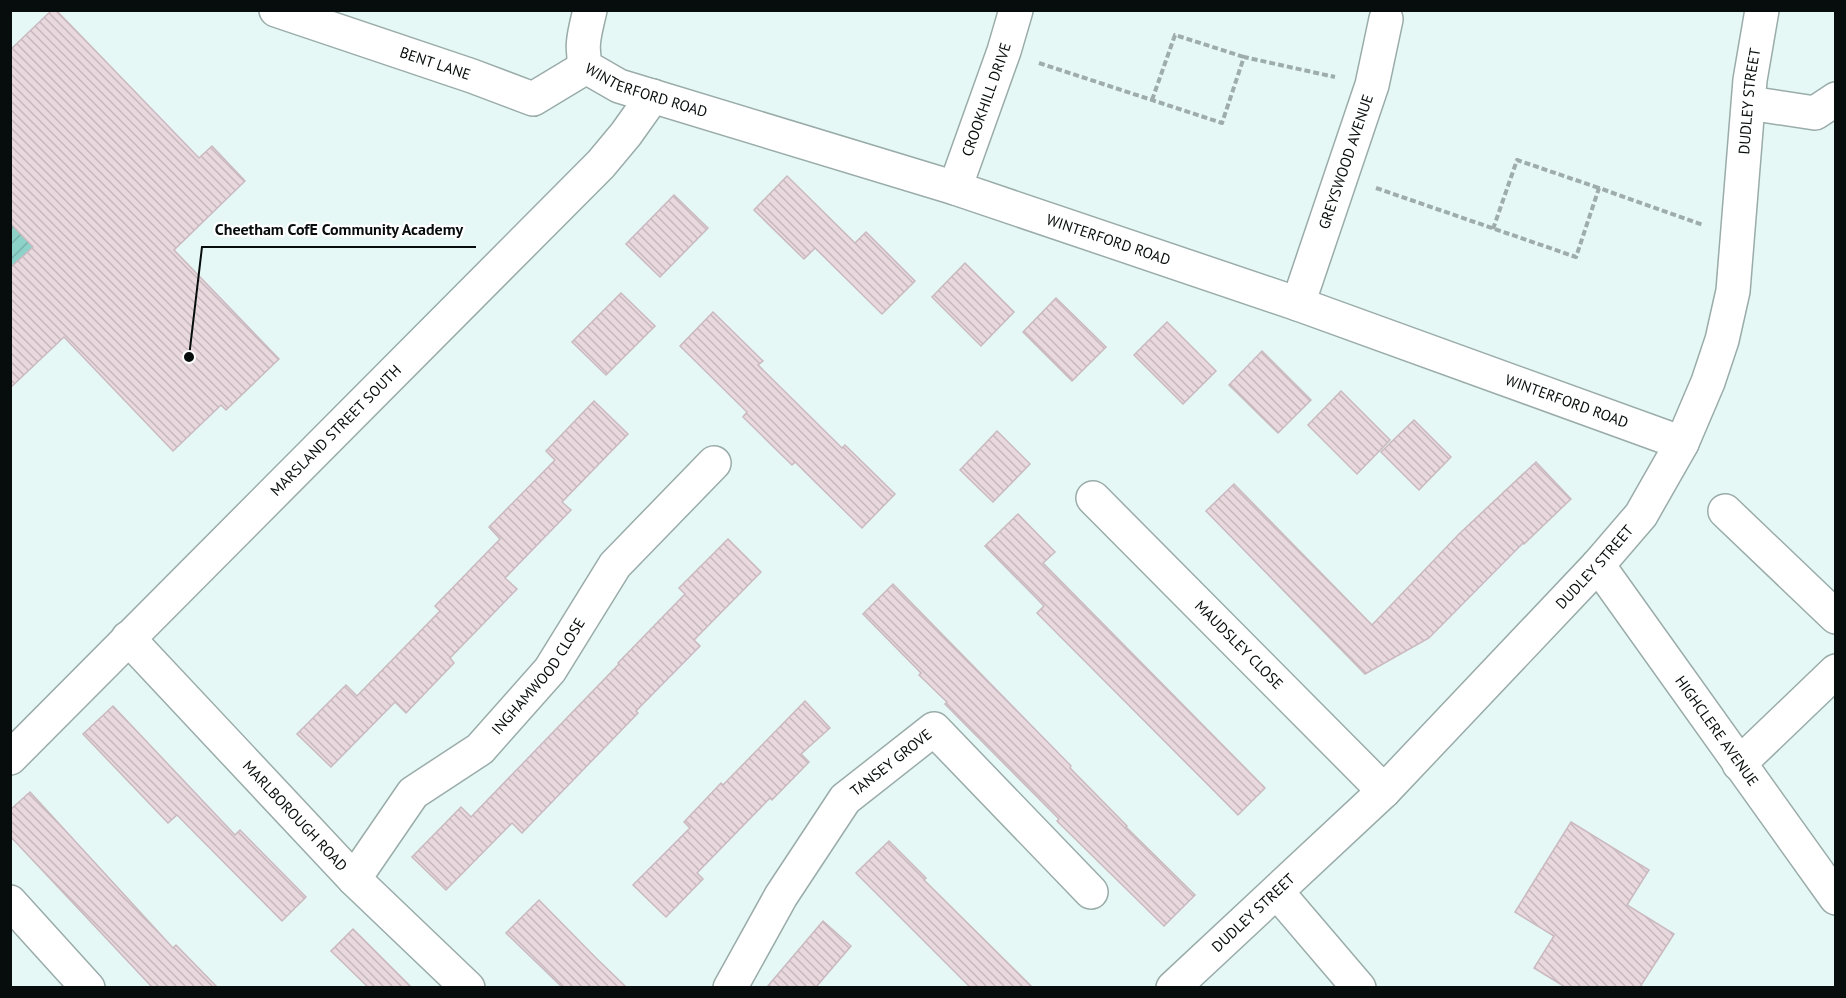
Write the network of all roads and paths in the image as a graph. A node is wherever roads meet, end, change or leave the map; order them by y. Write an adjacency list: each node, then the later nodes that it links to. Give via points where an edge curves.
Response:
1 (276, 10): 8 (street, BENT LANE, via 533,99)
2 (590, 10): 8 (street, WINTERFORD ROAD, via 583,38)
3 (1017, 10): 6 (street, CROOKHILL DRIVE)
4 (1762, 10): 13 (street, DUDLEY STREET)
5 (1386, 19): 9 (street, GREYSWOOD AVENUE)
6 (1004, 51): 12 (path); 15 (street, CROOKHILL DRIVE)
7 (1244, 57): 9 (path); 12 (path, via 1175,35); 12 (path, via 1222,123)
8 (586, 67): 10 (street, WINTERFORD ROAD, via 620,86)
9 (1372, 85): 14 (street, GREYSWOOD AVENUE)
10 (653, 96): 15 (street, WINTERFORD ROAD); 26 (street, MARSLAND STREET SOUTH, via 601,164)
11 (1836, 99): 13 (street, via 1815,113)
12 (1152, 100)
13 (1749, 103): 18 (street, DUDLEY STREET)
14 (1341, 176): 17 (path); 19 (street, GREYSWOOD AVENUE)
15 (955, 188): 19 (street, WINTERFORD ROAD)
16 (1599, 188): 17 (path, via 1517,160); 17 (path, via 1576,257); 18 (path)
17 (1493, 229)
18 (1738, 237): 20 (street, DUDLEY STREET, via 1733,291 1722,340)
19 (1298, 304): 20 (street, WINTERFORD ROAD)
20 (1682, 443): 24 (street, DUDLEY STREET, via 1641,514)
21 (714, 463): 31 (street, INGHAMWOOD CLOSE, via 615,565 550,670 480,749 413,793)
22 (1093, 498): 30 (street, MAUDSLEY CLOSE)
23 (1725, 511): 25 (street)
24 (1598, 565): 29 (street, HIGHCLERE AVENUE); 30 (street, DUDLEY STREET)
25 (1836, 617)
26 (128, 638): 28 (street, MARSLAND STREET SOUTH); 31 (street, MARLBOROUGH ROAD)
27 (1836, 671): 29 (street)
28 (10, 758)
29 (1739, 764): 34 (street, HIGHCLERE AVENUE)
30 (1384, 791): 33 (street, DUDLEY STREET)
31 (354, 879): 37 (street, MARLBOROUGH ROAD)
32 (1091, 892): 38 (street, TANSEY GROVE, via 934,729 845,800 781,896)
33 (1277, 892): 39 (street, DUDLEY STREET); 40 (street)
34 (1836, 898)
35 (10, 902): 36 (street)
36 (88, 987)
37 (468, 987)
38 (730, 987)
39 (1173, 987)
40 (1359, 987)

